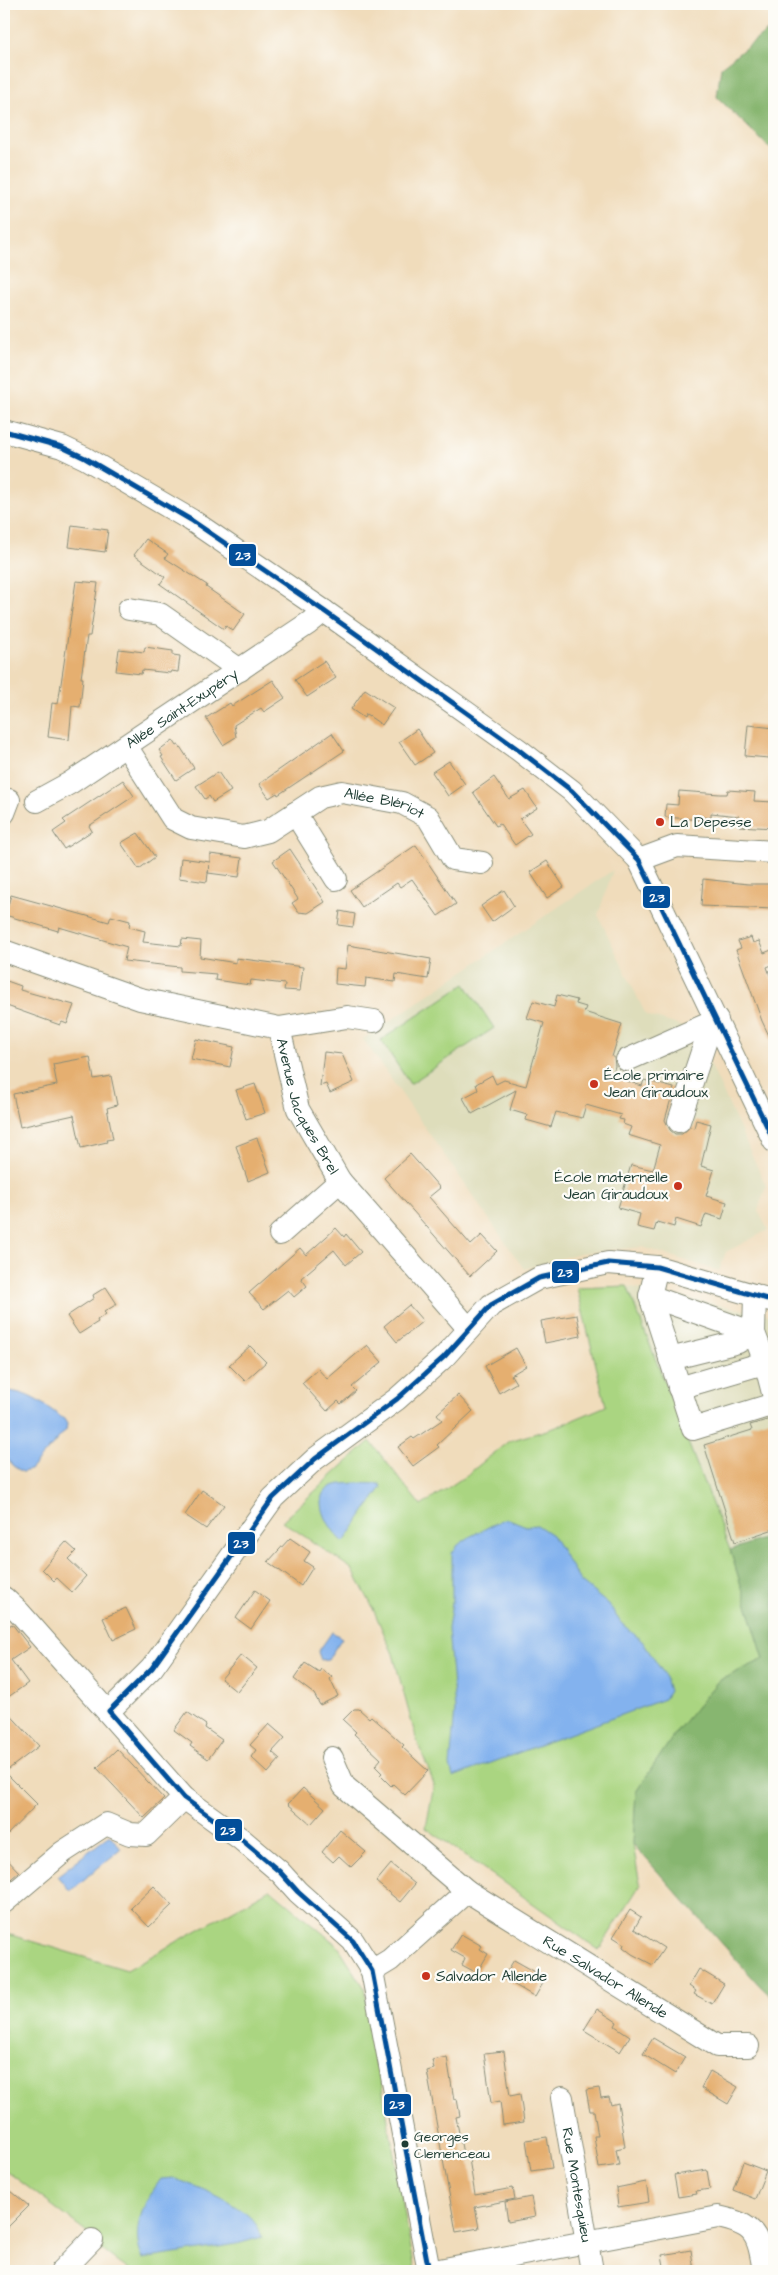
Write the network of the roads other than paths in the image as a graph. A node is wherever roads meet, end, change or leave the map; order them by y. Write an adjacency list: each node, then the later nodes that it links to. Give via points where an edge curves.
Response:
1 (4, 431): 3 (street, via 62,447 85,458 191,520)
2 (129, 609): 4 (street, via 160,614)
3 (324, 611): 4 (street, Allée Saint-Exupéry); 9 (street, via 520,750 564,785)
4 (240, 670): 5 (street, Allée Saint-Exupéry)
5 (126, 746): 6 (street, Allée Saint-Exupéry, via 70,784); 7 (street, Allée Blériot, via 173,819 191,828 244,837 268,831)
6 (37, 801)
7 (296, 813): 10 (street, Allée Blériot, via 320,797 342,792 402,803 428,817 453,859); 11 (street)
8 (774, 852): 9 (street, via 677,846)
9 (640, 860): 14 (street)
10 (482, 864)
11 (336, 878)
12 (4, 951): 15 (street, Avenue Jacques Brel, via 140,999)
13 (374, 1021): 15 (street, via 347,1017)
14 (715, 1021): 16 (street); 17 (street); 18 (street)
15 (279, 1028): 19 (street, Avenue Jacques Brel, via 298,1109)
16 (627, 1060)
17 (678, 1121)
18 (774, 1140)
19 (340, 1180): 20 (street); 24 (street, Avenue Jacques Brel)
20 (280, 1234)
21 (657, 1267): 22 (street); 23 (street); 24 (street, via 608,1263 539,1278 491,1305)
22 (650, 1296): 25 (street); 26 (street)
23 (764, 1298): 25 (street)
24 (469, 1329): 32 (street, via 444,1357 397,1399 315,1459 274,1498 152,1668)
25 (754, 1333): 26 (street, via 738,1342); 27 (street)
26 (670, 1359): 28 (street)
27 (770, 1361): 28 (street); 29 (street)
28 (680, 1388): 30 (street, via 693,1429)
29 (774, 1397)
30 (774, 1404)
31 (4, 1598): 32 (street)
32 (109, 1711): 34 (street)
33 (332, 1758): 35 (street, Rue Salvador Allende, via 344,1786)
34 (184, 1798): 36 (street, via 146,1835 130,1834 106,1824 63,1852); 37 (street, via 280,1872 353,1941)
35 (467, 1891): 37 (street, via 390,1960); 38 (street, Rue Salvador Allende, via 717,2046)
36 (4, 1902)
37 (372, 1971): 43 (street)
38 (748, 2046)
39 (562, 2098): 41 (street, Rue Montesquieu)
40 (92, 2240): 42 (street)
41 (587, 2242): 44 (street); 45 (street, Rue Montesquieu); 46 (street, via 718,2217 740,2222 758,2240)
42 (62, 2271)
43 (429, 2271)
44 (434, 2271)
45 (592, 2271)
46 (764, 2271)

